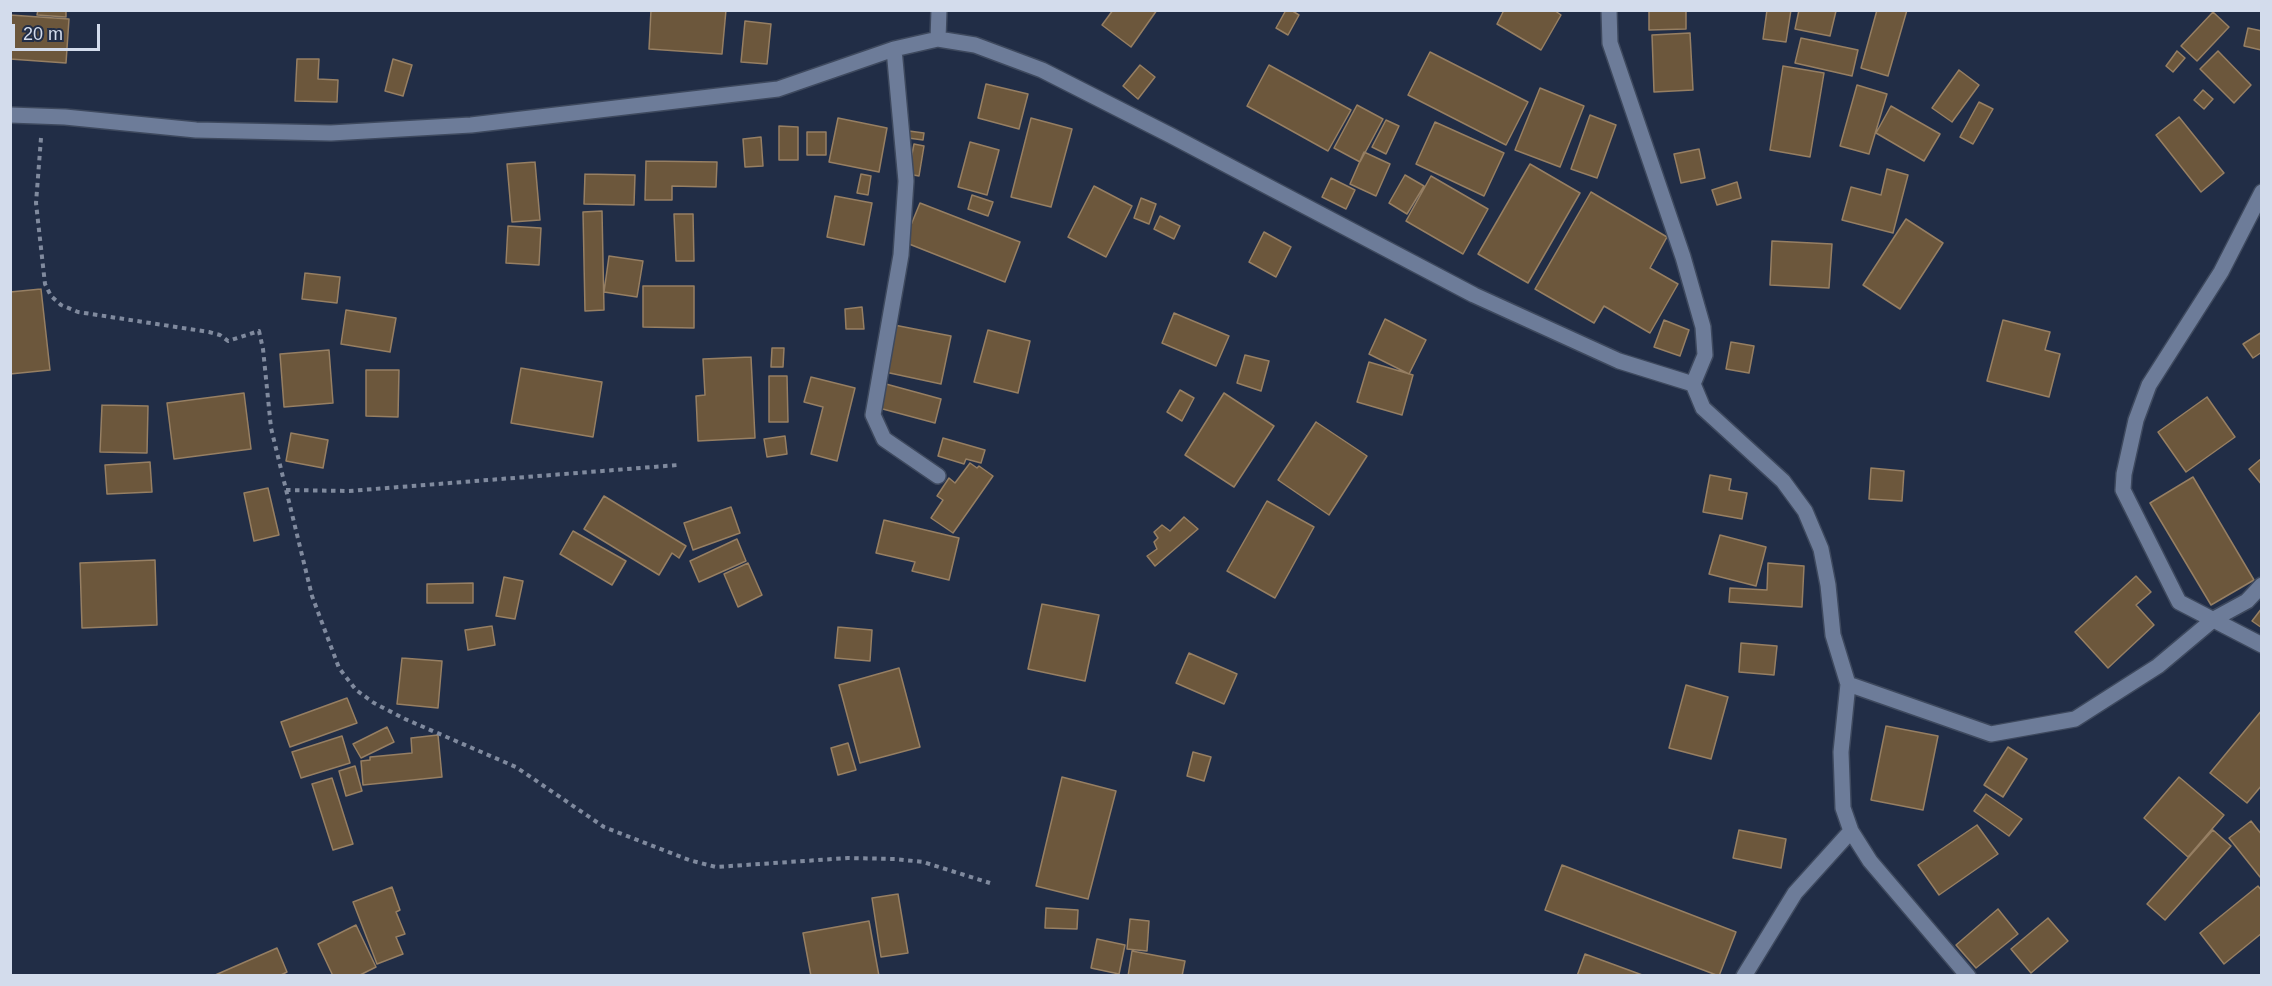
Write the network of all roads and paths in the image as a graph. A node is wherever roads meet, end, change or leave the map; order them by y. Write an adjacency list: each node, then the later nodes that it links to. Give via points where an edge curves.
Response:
1 (939, 10): 3 (street)
2 (1610, 10): 8 (street, via 1610,43 1703,327 1706,355)
3 (938, 39): 4 (street); 8 (street, via 975,45 1042,70 1474,295 1619,361)
4 (894, 49): 6 (street, via 778,89 471,125 331,133 196,130); 10 (street, via 906,181 901,255 873,415 884,439)
5 (10, 115): 6 (street)
6 (42, 116): 11 (path, via 36,203 45,284 51,296 78,312 209,332 228,341 259,331 271,428)
7 (2262, 192): 13 (street, via 2221,272 2149,385 2136,420 2124,474 2123,490 2179,602)
8 (1693, 384): 15 (street, via 1703,408 1783,481 1805,511 1821,549 1833,635)
9 (678, 465): 11 (path, via 349,491)
10 (938, 476)
11 (286, 490): 17 (path, via 312,596 339,668 356,690 374,704 516,767 604,827 689,860 716,867 848,858 895,859 923,862)
12 (2262, 585): 13 (street, via 2247,601)
13 (2214, 619): 14 (street); 15 (street, via 2158,666 2075,719 1991,734)
14 (2262, 645)
15 (1848, 684): 16 (street, via 1841,752 1843,808)
16 (1851, 831): 18 (street, via 1795,893); 19 (street, via 1870,861)
17 (990, 884)
18 (1743, 975)
19 (1968, 975)

